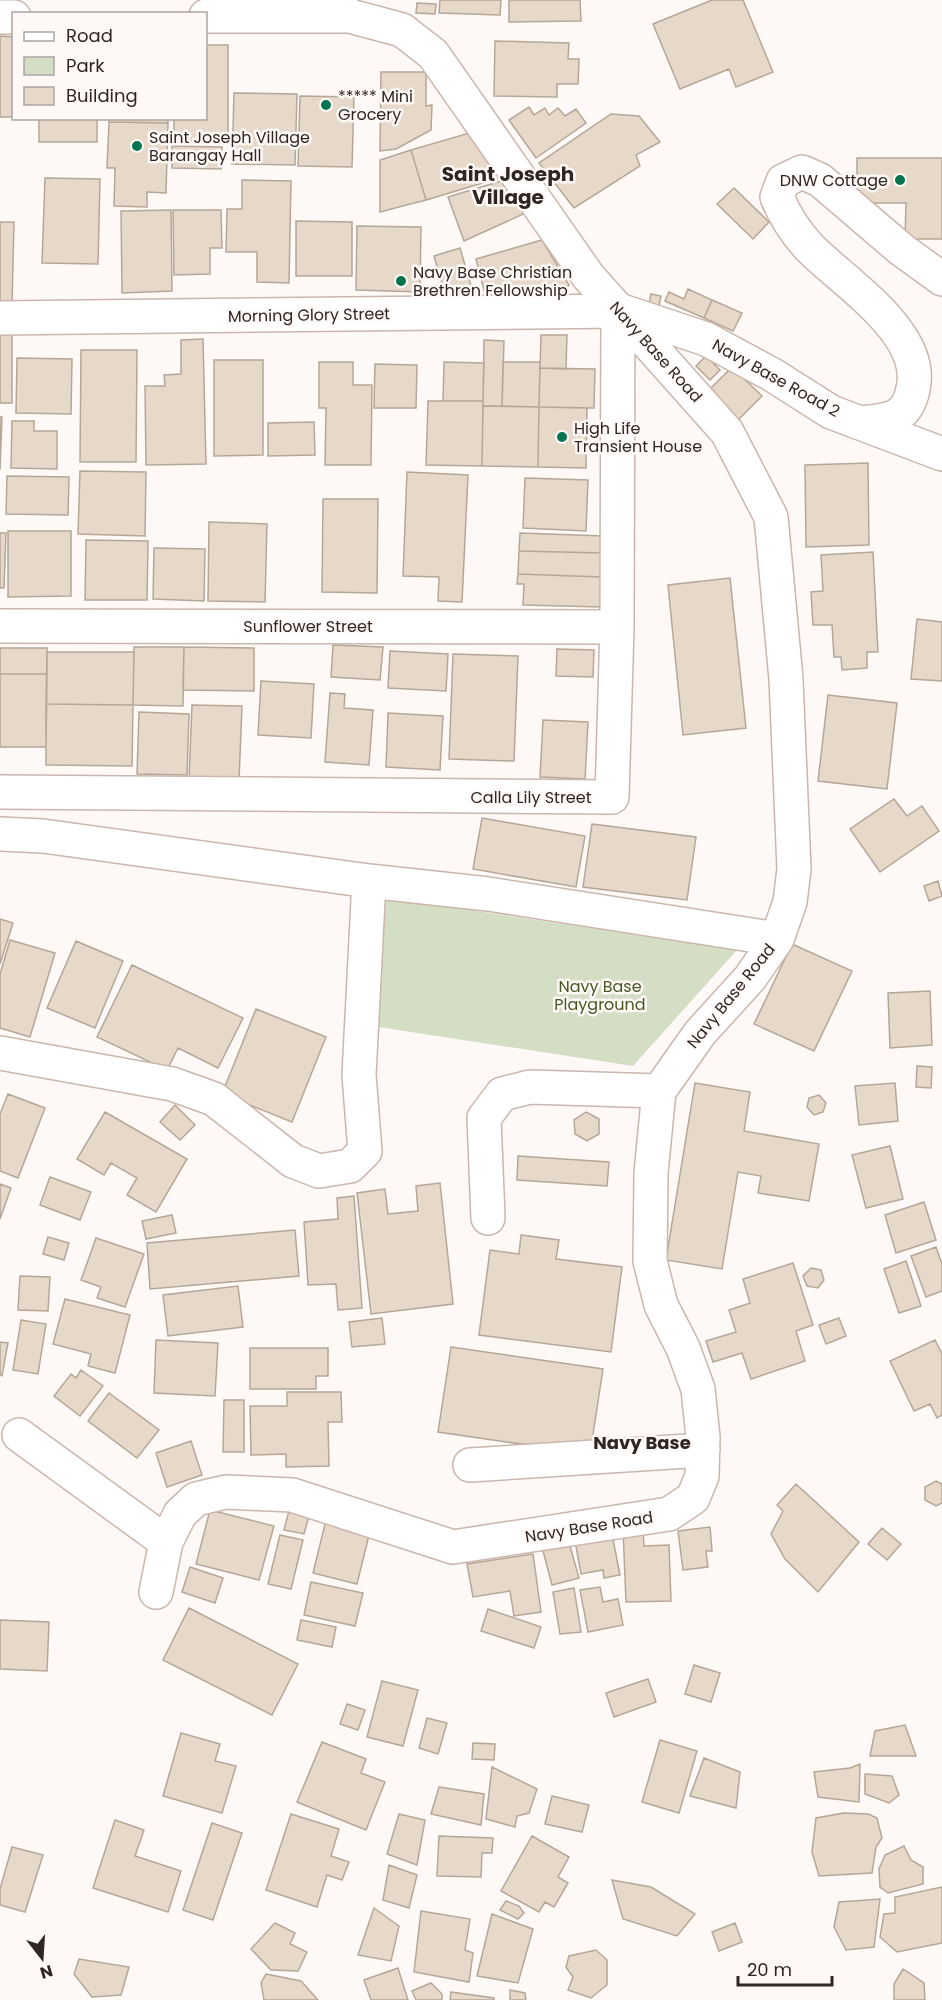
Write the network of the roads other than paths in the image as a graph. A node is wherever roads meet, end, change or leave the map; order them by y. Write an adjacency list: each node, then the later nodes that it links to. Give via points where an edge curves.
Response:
1 (340, 8): 2 (street, Navy Base Road); 4 (street, Navy Base Road, via 402,30 433,54 588,276)
2 (207, 16)
3 (942, 279): 6 (street, Navy Base Road 2, via 820,180 802,172 783,181 777,197 786,219 814,252 898,332 911,354 917,374 911,400 893,419)
4 (618, 311): 5 (street, Morning Glory Street); 6 (street, Navy Base Road 2, via 701,337 831,412); 9 (street, Calla Lily Street); 13 (street, Navy Base Road, via 728,432 771,518 786,678 794,870 790,902)
5 (0, 318)
6 (861, 423): 7 (street)
7 (942, 454)
8 (0, 626): 9 (street, Sunflower Street)
9 (617, 627): 10 (street, Calla Lily Street, via 612,797)
10 (0, 792)
11 (0, 834): 12 (street, via 43,836)
12 (369, 881): 13 (street, via 488,894); 14 (street, via 359,1075 365,1151 350,1166 319,1171 293,1161 214,1099 172,1084)
13 (777, 939): 15 (street, Navy Base Road, via 750,978 700,1033)
14 (0, 1053)
15 (659, 1091): 16 (street, via 530,1087 502,1094 484,1118); 18 (street, Navy Base Road, via 651,1173 650,1261 661,1305 698,1389)
16 (488, 1218)
17 (19, 1435): 20 (street)
18 (703, 1449): 19 (street); 20 (street, Navy Base Road, via 702,1476 693,1498 669,1514 453,1547 292,1495 226,1492 196,1499 180,1514)
19 (470, 1465)
20 (166, 1542): 21 (street, Navy Base Road)
21 (156, 1592)

